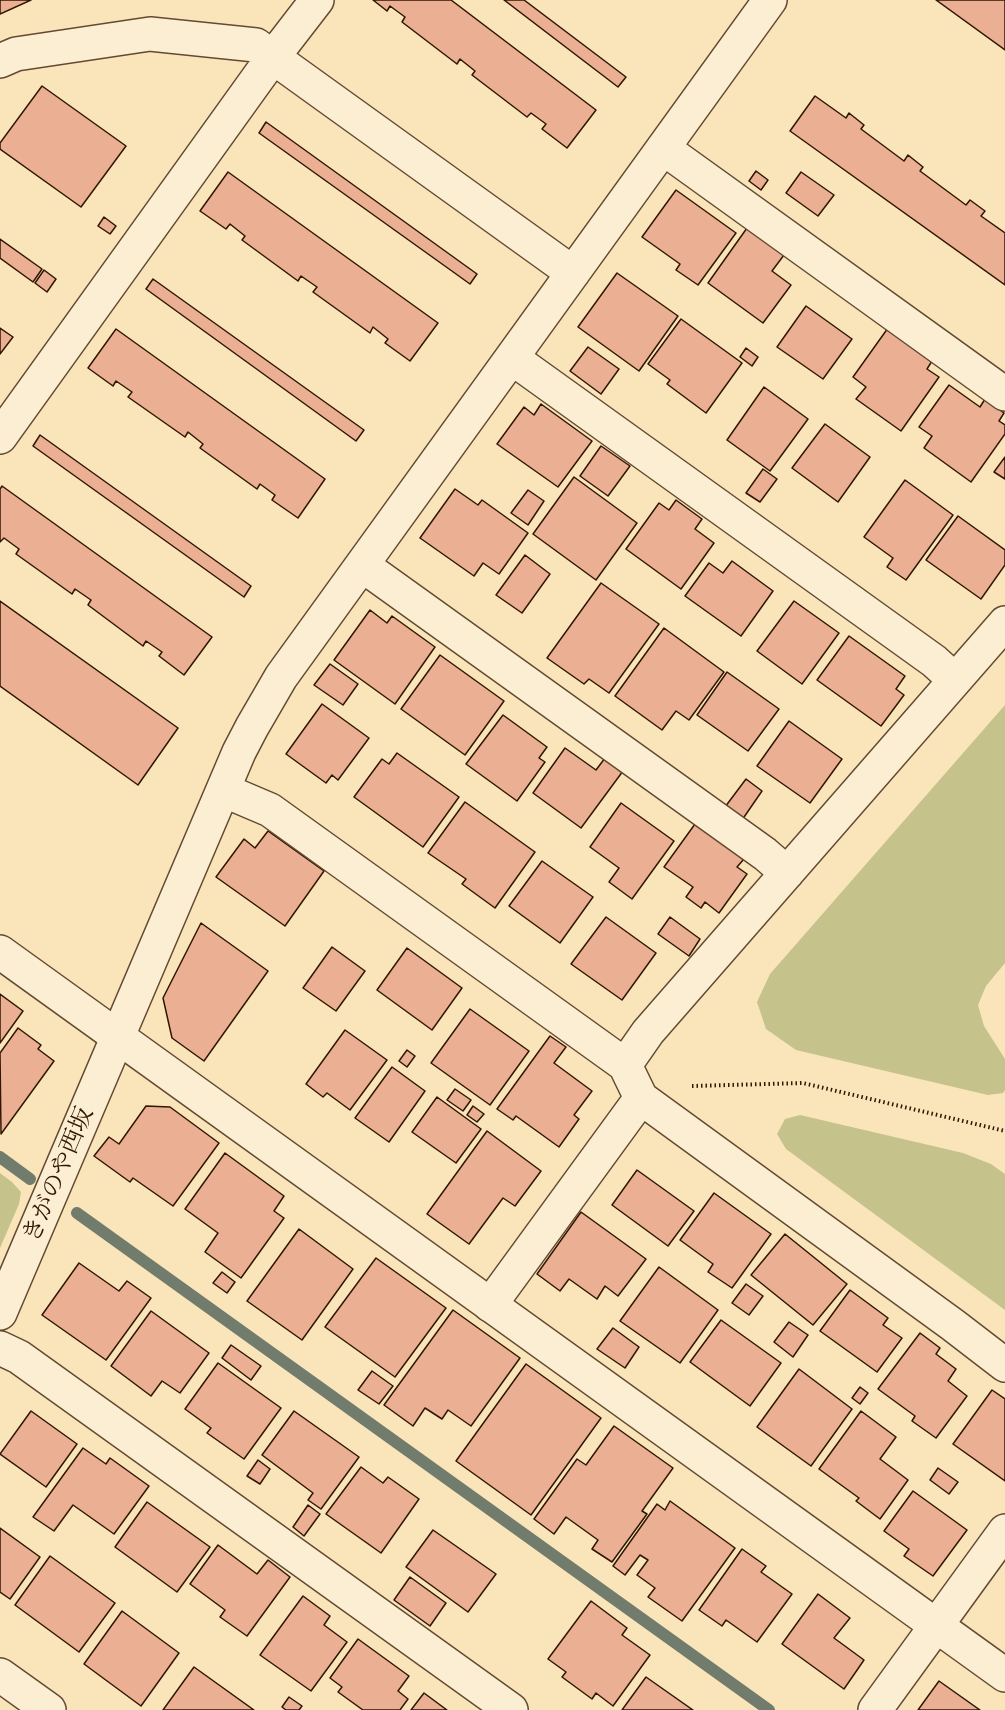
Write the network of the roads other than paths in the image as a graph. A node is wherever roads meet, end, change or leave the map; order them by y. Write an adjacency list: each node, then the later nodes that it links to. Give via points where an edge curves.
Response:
1 (317, 0): 3 (street)
2 (770, 0): 5 (street, きがのや西坂)
3 (273, 57): 4 (street, via 256,45 150,34 16,54); 6 (street); 9 (street)
4 (0, 61)
5 (663, 148): 6 (street, きがのや西坂); 8 (street)
6 (573, 273): 7 (street, きがのや西坂)
7 (512, 358): 10 (street, きがのや西坂); 12 (street)
8 (1005, 394)
9 (0, 436)
10 (362, 565): 13 (street, きがのや西坂, via 271,693); 14 (street)
11 (1005, 623): 12 (street)
12 (955, 680): 14 (street)
13 (223, 790): 16 (street, きがのや西坂); 17 (street, via 270,810)
14 (787, 873): 17 (street, via 648,1032)
15 (0, 952): 16 (street)
16 (118, 1037): 19 (street); 20 (street, きがのや西坂)
17 (625, 1065): 18 (street)
18 (641, 1098): 19 (street); 22 (street)
19 (490, 1305): 24 (street)
20 (0, 1313)
21 (0, 1348): 28 (street, via 19,1357)
22 (1005, 1365)
23 (1005, 1531): 24 (street)
24 (937, 1625): 26 (street); 29 (street)
25 (0, 1675): 27 (street)
26 (1005, 1675)
27 (49, 1710)
28 (511, 1710)
29 (874, 1710)

